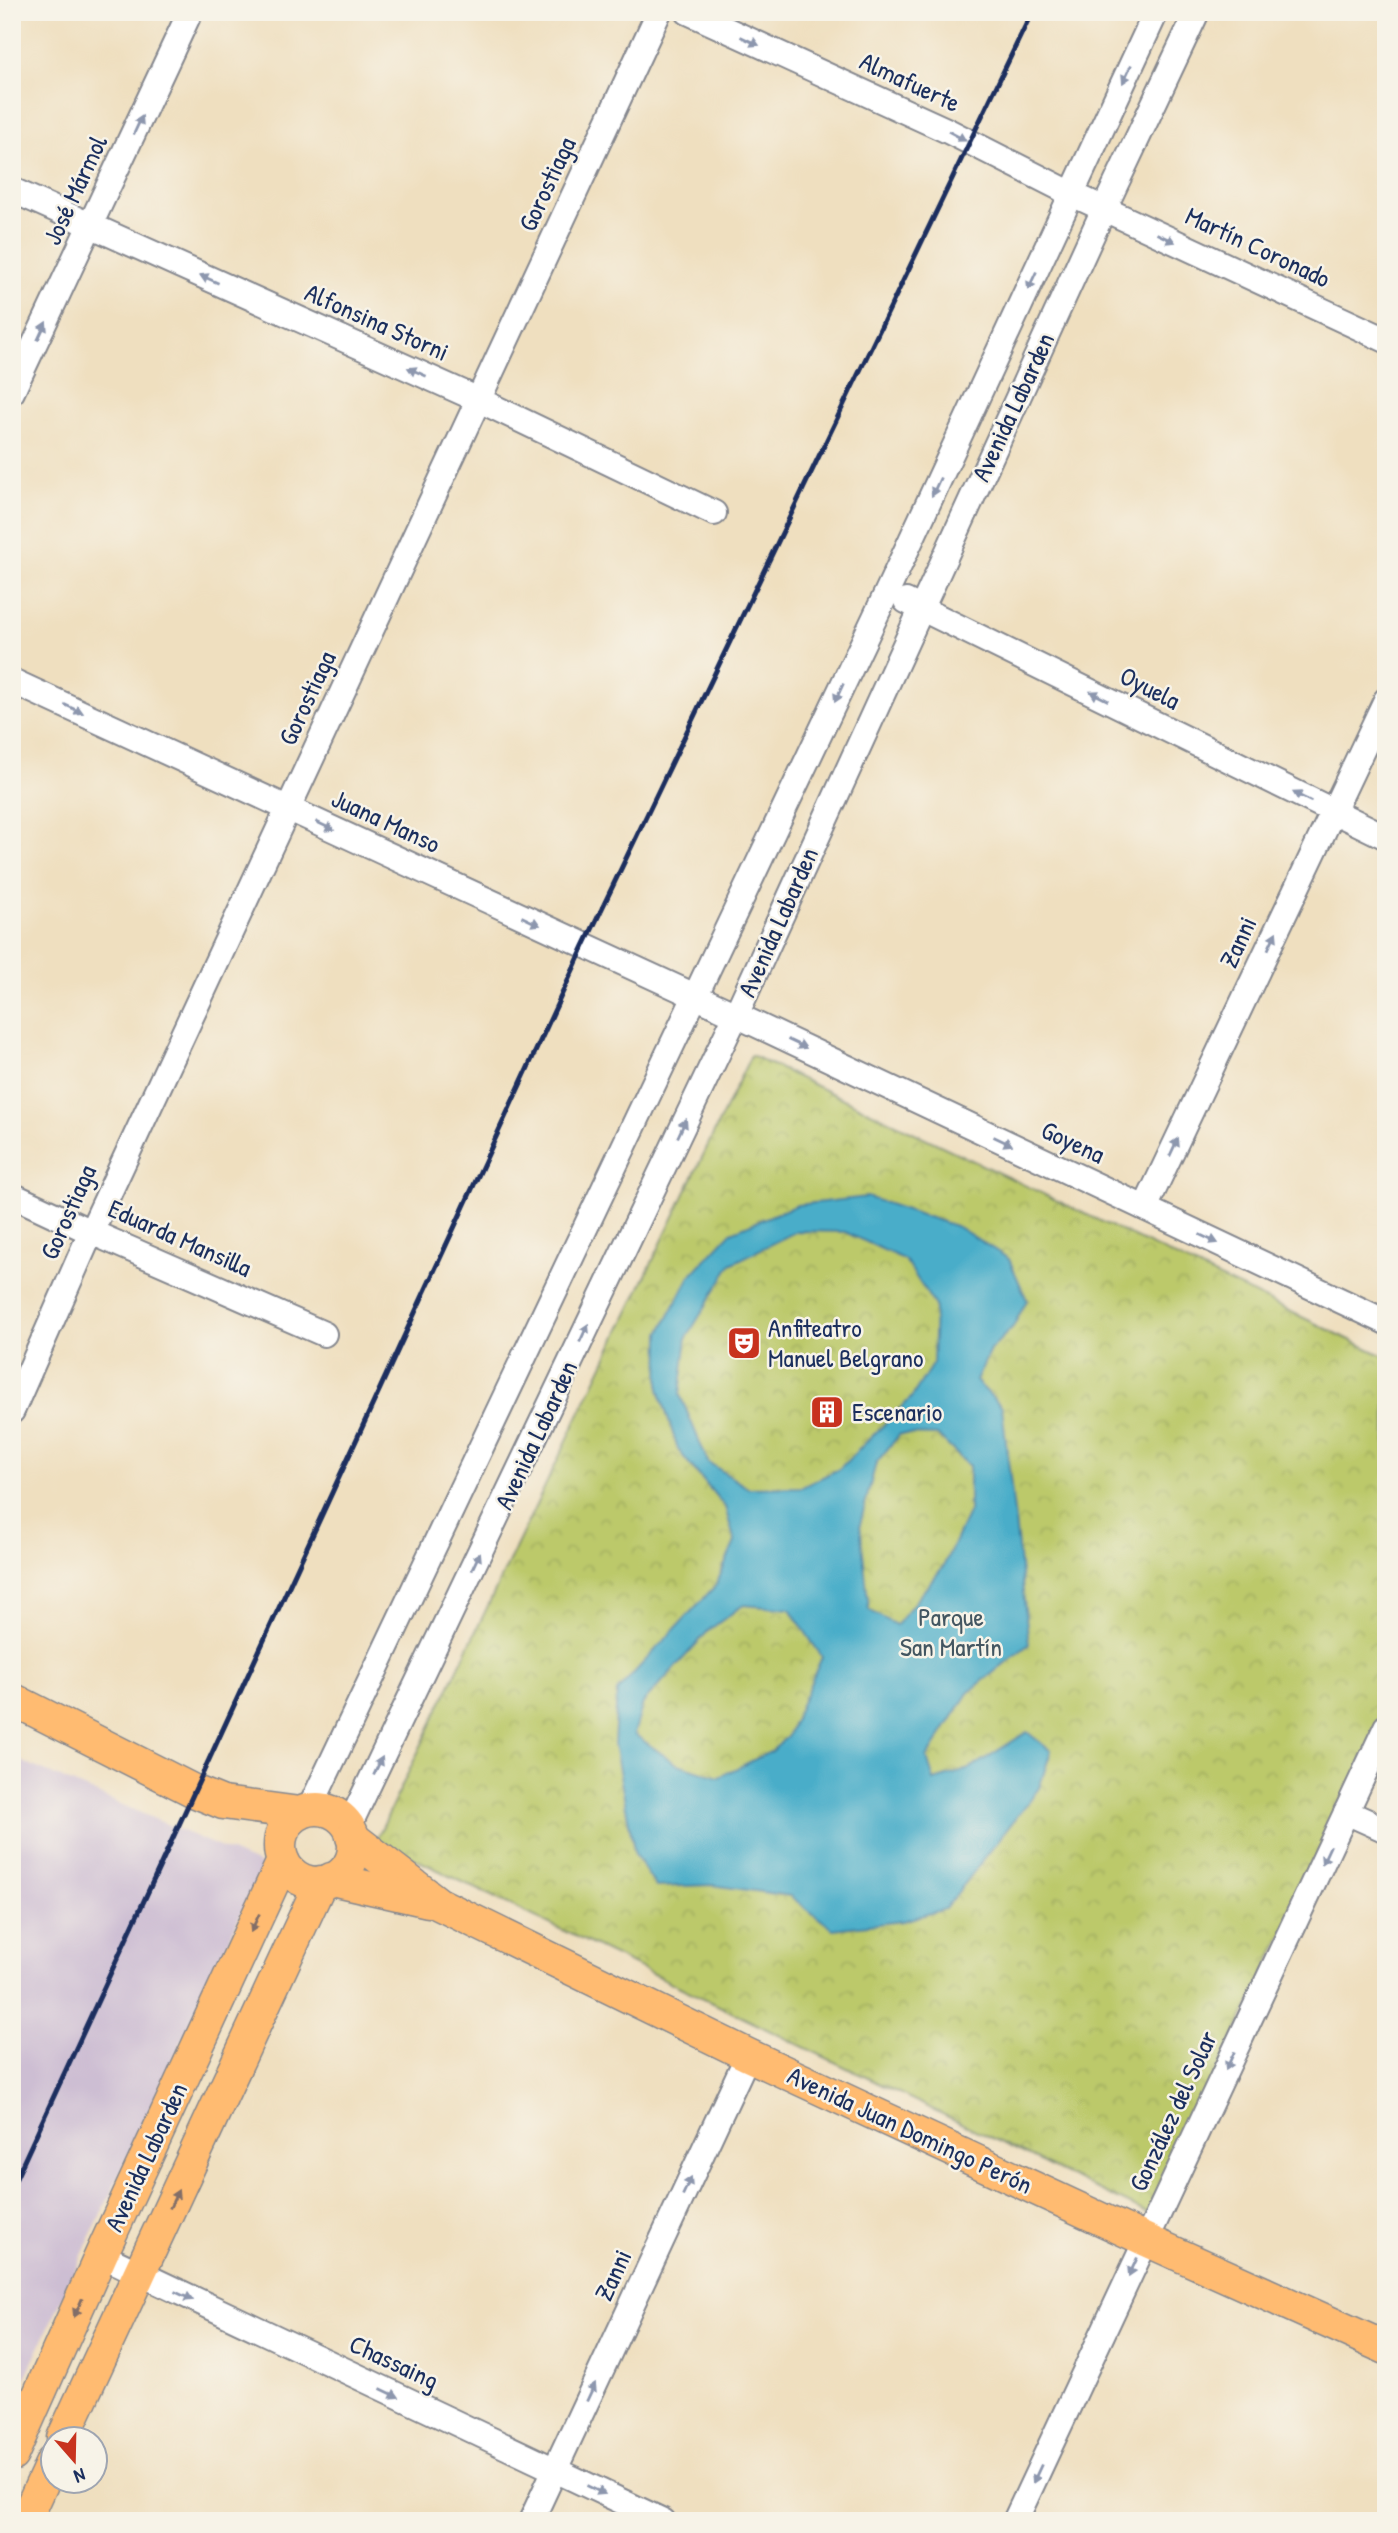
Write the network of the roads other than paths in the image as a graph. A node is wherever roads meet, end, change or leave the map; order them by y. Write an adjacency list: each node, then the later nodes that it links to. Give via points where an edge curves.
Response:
1 (190, 12): 9 (street, José Mármol, one-way to 1)
2 (659, 12): 12 (street, Gorostiaga)
3 (688, 12): 7 (street, Almafuerte, one-way to 7)
4 (1156, 12): 7 (street, Avenida Labarden, one-way to 7)
5 (1197, 12): 8 (street, Avenida Labarden)
6 (12, 190): 9 (street, Alfonsina Storni)
7 (1072, 194): 8 (street, Almafuerte); 14 (street, Avenida Labarden, one-way to 14)
8 (1104, 209): 10 (street, Martín Coronado, one-way to 10); 15 (street, Avenida Labarden)
9 (92, 225): 11 (street, José Mármol, one-way to 9); 12 (street, Alfonsina Storni, one-way to 9)
10 (1386, 340)
11 (12, 392)
12 (479, 400): 13 (street, Alfonsina Storni); 18 (street, Gorostiaga)
13 (714, 513)
14 (887, 592): 15 (street, Oyuela); 21 (street, Avenida Labarden, one-way to 21)
15 (921, 607): 19 (street, Oyuela, one-way to 15); 22 (street, Avenida Labarden)
16 (12, 681): 18 (street, Juana Manso, one-way to 18)
17 (1386, 700): 19 (street, Zanni)
18 (289, 809): 21 (street, Juana Manso, one-way to 21); 25 (street, Gorostiaga)
19 (1333, 813): 20 (street, Oyuela); 24 (street, Zanni, one-way to 19)
20 (1386, 837)
21 (695, 996): 22 (street, Juana Manso); 32 (street, Avenida Labarden)
22 (736, 1015): 24 (street, Goyena, one-way to 24); 35 (street, Avenida Labarden, one-way to 22)
23 (12, 1195): 25 (street, Eduarda Mansilla)
24 (1145, 1208): 26 (street, Goyena, one-way to 26)
25 (91, 1232): 27 (street, Eduarda Mansilla); 28 (street, Gorostiaga)
26 (1386, 1322)
27 (324, 1334)
28 (12, 1410)
29 (12, 1699): 31 (main road)
30 (1386, 1727): 33 (street, González del Solar)
31 (223, 1803): 32 (main road); 36 (main road)
32 (304, 1812): 35 (main road, via 330,1811); 36 (main road, via 291,1819 283,1832)
33 (1346, 1812): 34 (street); 40 (street, González del Solar, one-way to 40)
34 (1386, 1830)
35 (350, 1832): 37 (main road, via 353,1852 349,1862 340,1874); 38 (main road, Avenida Juan Domingo Perón)
36 (282, 1856): 37 (main road, via 289,1870 301,1879); 41 (main road, Avenida Labarden, one-way to 41)
37 (326, 1881): 38 (main road, Avenida Juan Domingo Perón); 42 (main road, Avenida Labarden, one-way to 37)
38 (439, 1904): 39 (main road, Avenida Juan Domingo Perón)
39 (748, 2055): 40 (main road, Avenida Juan Domingo Perón); 46 (street, Zanni, one-way to 39)
40 (1146, 2240): 43 (main road, Avenida Juan Domingo Perón); 51 (street, González del Solar, one-way to 51)
41 (101, 2255): 42 (street, Chassaing); 45 (main road, Avenida Labarden, one-way to 45)
42 (139, 2274): 44 (main road, Avenida Labarden); 46 (street, Chassaing, one-way to 46)
43 (1386, 2348)
44 (69, 2424)
45 (12, 2455)
46 (555, 2471): 49 (street, Zanni); 50 (street, Chassaing, one-way to 50)
47 (38, 2493): 48 (main road)
48 (25, 2521)
49 (531, 2521)
50 (663, 2521)
51 (1015, 2521)

